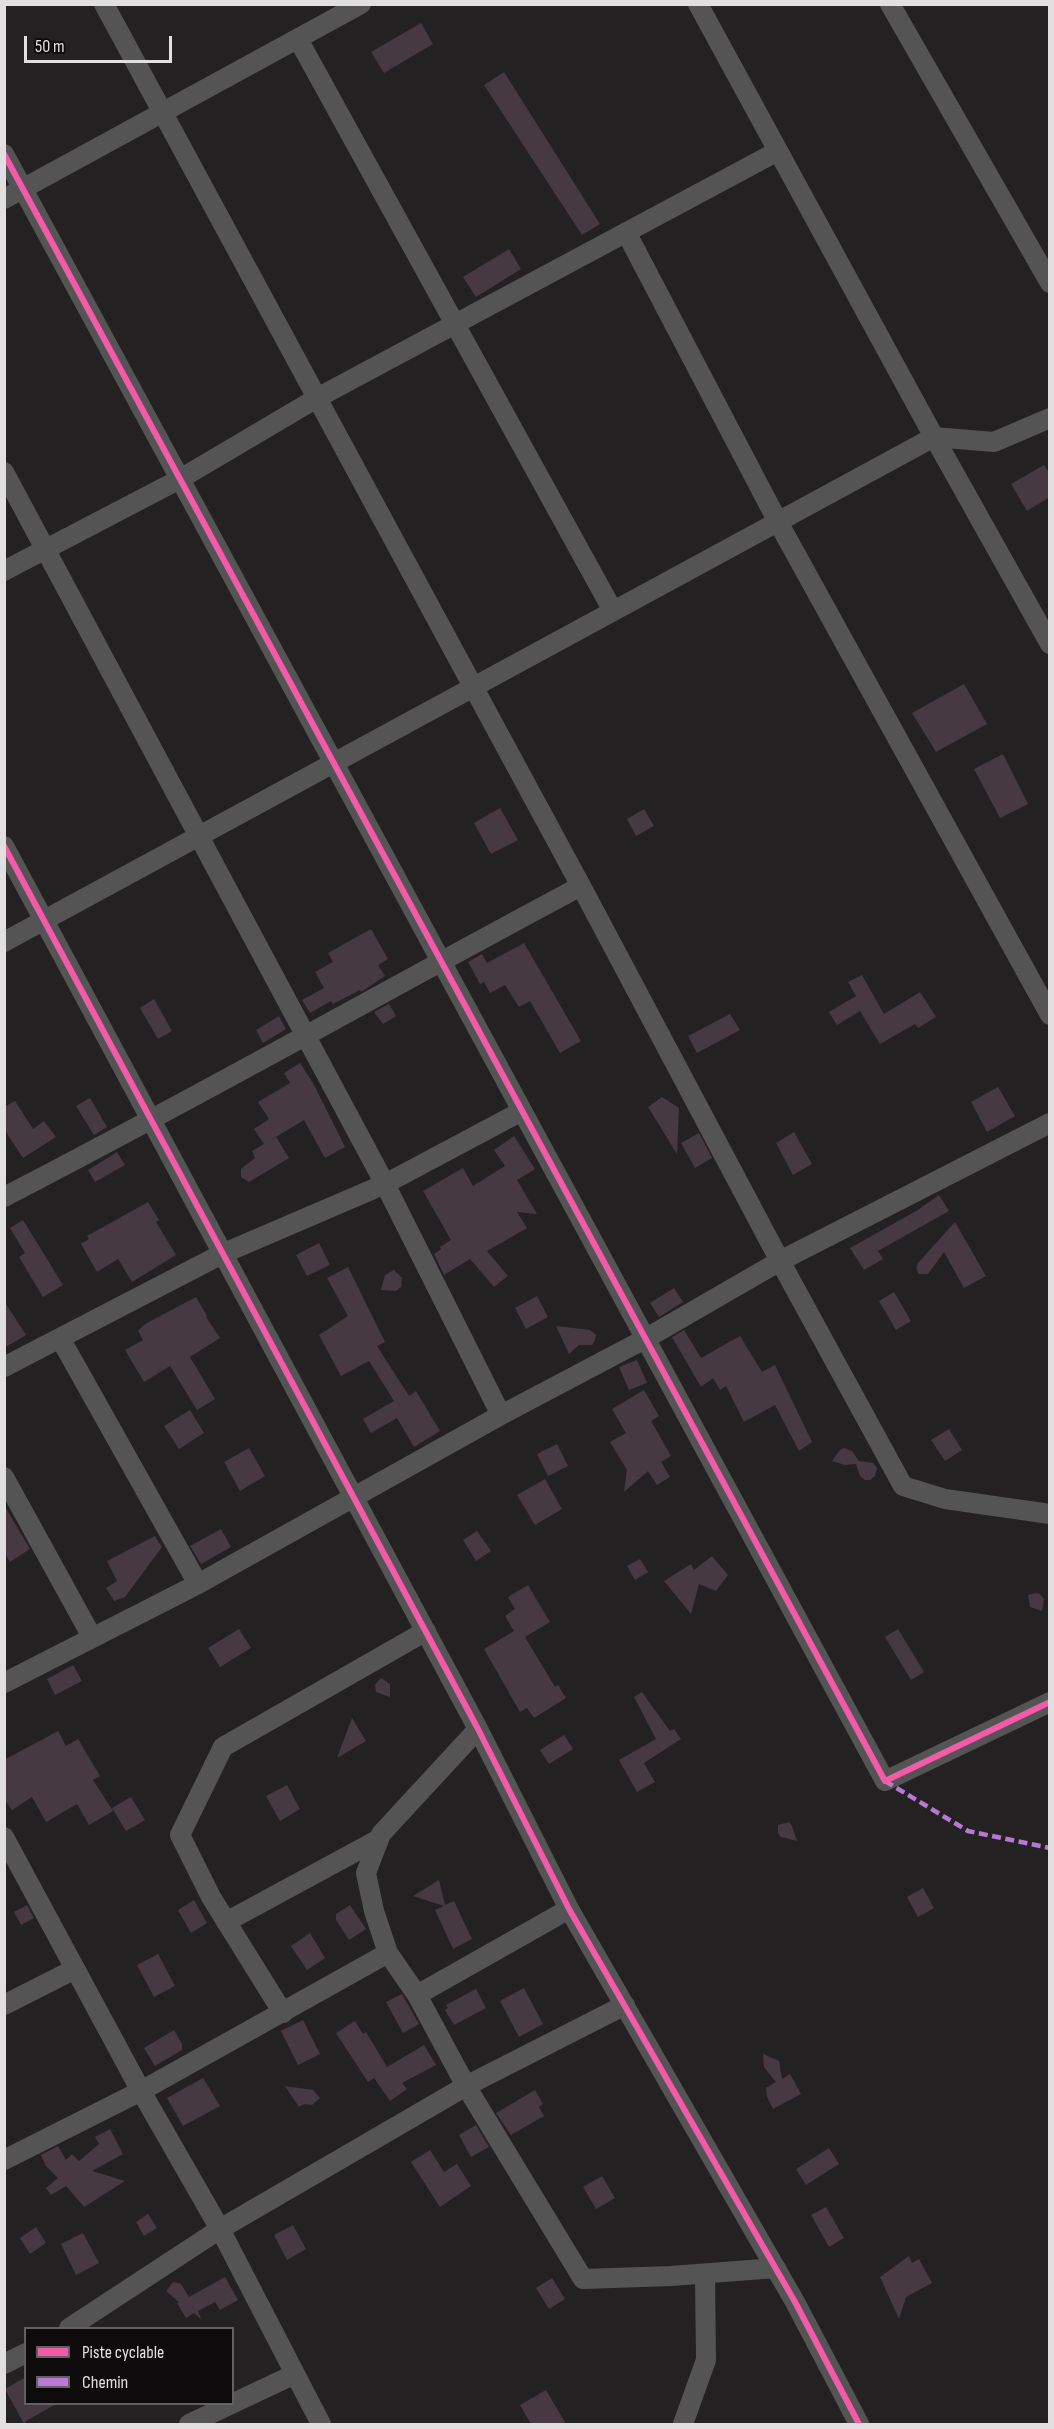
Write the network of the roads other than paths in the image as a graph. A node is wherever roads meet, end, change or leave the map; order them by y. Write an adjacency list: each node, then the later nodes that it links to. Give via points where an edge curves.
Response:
1 (104, 4): 6 (street)
2 (361, 4): 5 (street)
3 (698, 4): 7 (street)
4 (890, 4): 12 (street)
5 (298, 39): 6 (street); 13 (street)
6 (163, 113): 9 (street); 14 (street)
7 (778, 151): 11 (street); 16 (street)
8 (4, 154): 9 (street)
9 (23, 189): 10 (street); 18 (street)
10 (4, 200)
11 (626, 232): 13 (street); 19 (street)
12 (1050, 283)
13 (455, 324): 14 (street); 22 (street)
14 (317, 398): 18 (street); 24 (street)
15 (1050, 418): 16 (street, via 994,442)
16 (934, 437): 19 (street); 23 (street)
17 (4, 472): 20 (street)
18 (180, 479): 20 (street); 25 (street)
19 (778, 522): 22 (street); 32 (street)
20 (45, 550): 21 (street); 26 (street)
21 (4, 571)
22 (613, 611): 24 (street)
23 (1050, 644)
24 (473, 687): 25 (street); 28 (street)
25 (334, 763): 26 (street); 31 (street)
26 (199, 836): 29 (street); 33 (street)
27 (4, 846): 29 (street)
28 (580, 886): 31 (street); 40 (street)
29 (44, 920): 30 (street); 35 (street)
30 (4, 942)
31 (441, 961): 33 (street); 34 (street)
32 (1050, 1015)
33 (307, 1036): 35 (street); 37 (street)
34 (522, 1111): 37 (street); 42 (street)
35 (153, 1120): 38 (street); 39 (street)
36 (1050, 1123): 40 (street)
37 (385, 1184): 39 (street); 44 (street)
38 (4, 1197)
39 (222, 1254): 41 (street); 46 (street)
40 (780, 1261): 42 (street); 47 (street, via 903,1486 945,1499)
41 (60, 1338): 43 (street); 48 (street)
42 (645, 1339): 44 (street); 52 (street, via 885,1781)
43 (4, 1367)
44 (501, 1415): 46 (street)
45 (4, 1477): 50 (street)
46 (354, 1497): 48 (street); 49 (street)
47 (1050, 1514)
48 (198, 1584): 50 (street)
49 (426, 1631): 53 (street); 57 (street, via 223,1747 180,1835)
50 (92, 1637): 51 (street)
51 (4, 1683)
52 (1050, 1702)
53 (478, 1729): 55 (street); 56 (street)
54 (4, 1837): 59 (street)
55 (379, 1839): 57 (street); 58 (street, via 366,1874)
56 (569, 1909): 60 (street); 62 (street)
57 (226, 1922): 63 (street)
58 (388, 1953): 60 (street); 63 (street)
59 (75, 1969): 61 (street); 65 (street)
60 (417, 1995): 64 (street)
61 (4, 2005)
62 (625, 2005): 64 (street); 68 (street)
63 (283, 2013): 65 (street)
64 (466, 2086): 67 (street); 69 (street, via 583,2279)
65 (141, 2091): 66 (street); 67 (street)
66 (4, 2160)
67 (220, 2229): 70 (street); 73 (street)
68 (776, 2268): 69 (street); 79 (street)
69 (705, 2274): 78 (street, via 706,2360)
70 (71, 2327)
71 (24, 2354): 72 (street)
72 (4, 2364)
73 (295, 2374): 74 (street); 77 (street)
74 (234, 2403)
75 (229, 2405): 76 (street)
76 (189, 2424)
77 (321, 2424)
78 (682, 2424)
79 (859, 2424)

